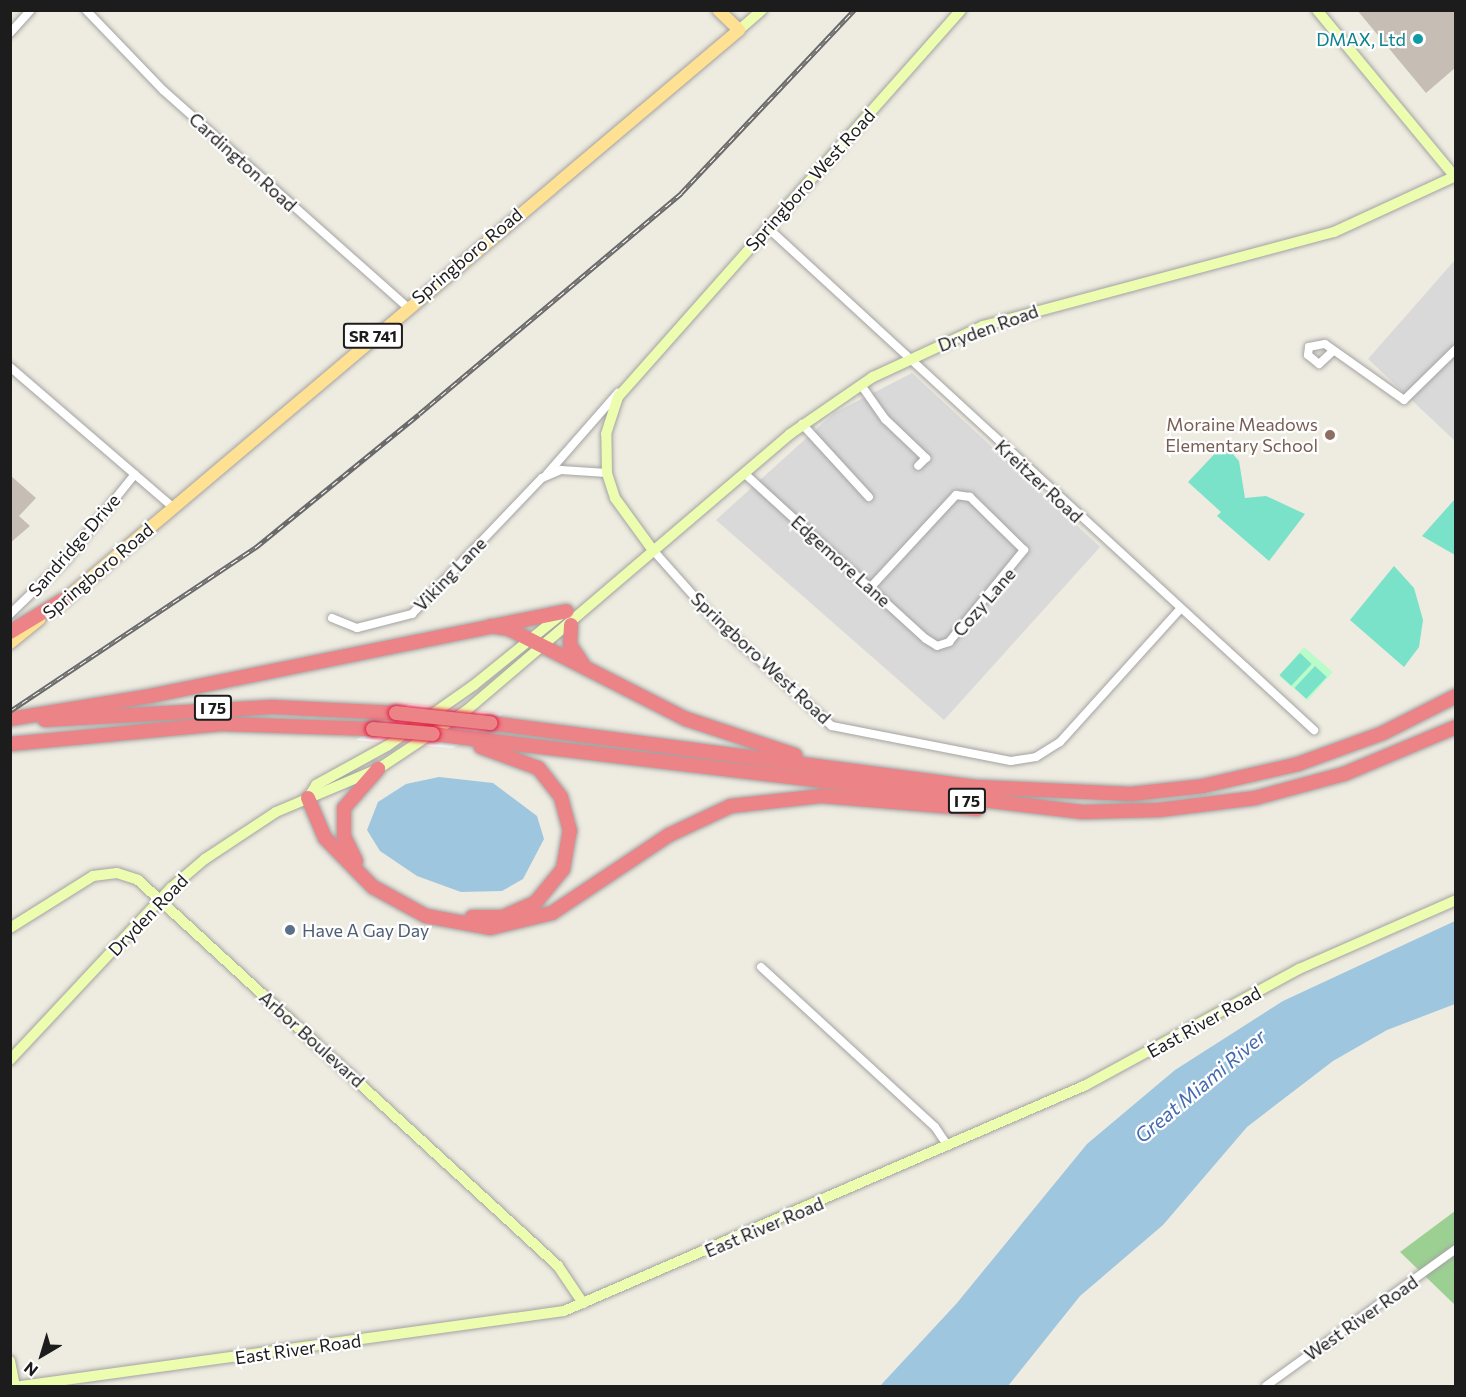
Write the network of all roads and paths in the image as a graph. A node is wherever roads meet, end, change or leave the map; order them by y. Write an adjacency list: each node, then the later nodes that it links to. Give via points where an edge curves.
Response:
1 (31, 10): 8 (street)
2 (86, 10): 11 (street, Cardington Road, via 164,91)
3 (718, 10): 7 (main road)
4 (762, 10): 7 (street, Springboro Road / SR 741)
5 (961, 10): 10 (street, Springboro West Road)
6 (1317, 10): 9 (street)
7 (739, 30): 11 (main road, Springboro Road / SR 741)
8 (10, 33)
9 (1455, 177): 14 (street, Dryden Road, via 1334,232 1027,312)
10 (768, 228): 14 (street, Kreitzer Road); 17 (street, Springboro West Road)
11 (407, 306): 25 (main road, Springboro Road / SR 741)
12 (1455, 349): 13 (street, via 1404,400)
13 (1333, 351)
14 (907, 359): 16 (street, Dryden Road); 30 (street, Kreitzer Road)
15 (10, 367): 22 (street)
16 (861, 385): 18 (street, Dryden Road); 19 (street, via 885,419 926,458)
17 (624, 388): 20 (street, Springboro West Road, via 606,434); 23 (street, Viking Lane)
18 (802, 424): 21 (street, Dryden Road); 24 (street)
19 (918, 466)
20 (607, 473): 23 (street, via 569,470); 26 (street, Springboro West Road, via 615,498)
21 (744, 473): 26 (street, Dryden Road); 27 (street, Edgemore Lane)
22 (135, 474): 25 (street); 32 (street, Sandridge Drive, via 54,573)
23 (546, 475): 33 (street, Viking Lane, via 412,614 357,628)
24 (869, 497)
25 (174, 508): 28 (main road, Springboro Road / SR 741)
26 (652, 549): 29 (street, Dryden Road); 30 (street, Springboro West Road, via 716,621 832,726 1011,761 1036,758 1060,742)
27 (870, 588): 39 (street, Edgemore Lane); 39 (street, Cozy Lane, via 952,497 966,495 1023,546 1024,553 949,642)
28 (63, 600): 35 (highway); 38 (main road, Springboro Road / SR 741)
29 (585, 605): 31 (street, Dryden Road); 34 (street, Dryden Road)
30 (1180, 609): 46 (street, Kreitzer Road)
31 (566, 611): 36 (highway); 37 (street, Dryden Road)
32 (10, 614)
33 (332, 618)
34 (571, 625): 40 (street, Dryden Road); 41 (highway, via 571,649)
35 (10, 632)
36 (451, 632): 37 (highway, via 498,626); 43 (highway, via 150,696)
37 (528, 641): 40 (highway); 51 (street, Dryden Road, via 395,740 316,785)
38 (10, 643)
39 (940, 646)
40 (544, 647): 41 (highway); 49 (street, Dryden Road, via 467,711)
41 (593, 671): 50 (highway, via 746,742)
42 (1455, 696): 50 (highway, I 75, via 1333,754 1266,774 1159,792 1058,794)
43 (10, 719)
44 (10, 724): 50 (highway, I 75, bridge, via 197,709 307,707 490,723)
45 (1455, 727): 52 (highway, I 75, via 1344,774 1255,798 1159,810)
46 (1314, 730)
47 (465, 740): 48 (highway, I 75, bridge, via 373,729 221,724); 52 (highway, I 75); 53 (highway, via 517,757 554,785 570,831 554,885 518,912 463,917 414,901)
48 (10, 744)
49 (378, 769): 51 (street, Dryden Road); 53 (highway, via 344,808 344,836)
50 (870, 772)
51 (308, 798): 52 (highway, via 325,838 372,887 426,915 490,928 552,913 669,835 731,806 822,796 951,811); 53 (highway); 55 (street, Dryden Road, via 226,843)
52 (1020, 808)
53 (356, 861)
54 (1455, 900): 59 (street, East River Road, via 1299,969 1129,1064)
55 (159, 901): 56 (street, Arbor Boulevard, via 129,876 102,874); 58 (street, Dryden Road); 61 (street, Arbor Boulevard, via 558,1266)
56 (10, 928)
57 (761, 967): 59 (street, via 935,1127)
58 (10, 1060)
59 (948, 1146): 61 (street, East River Road)
60 (1455, 1249): 65 (street, West River Road)
61 (583, 1303): 64 (street, East River Road, via 537,1316)
62 (10, 1361): 63 (street)
63 (15, 1386)
64 (21, 1386)
65 (1266, 1386)

